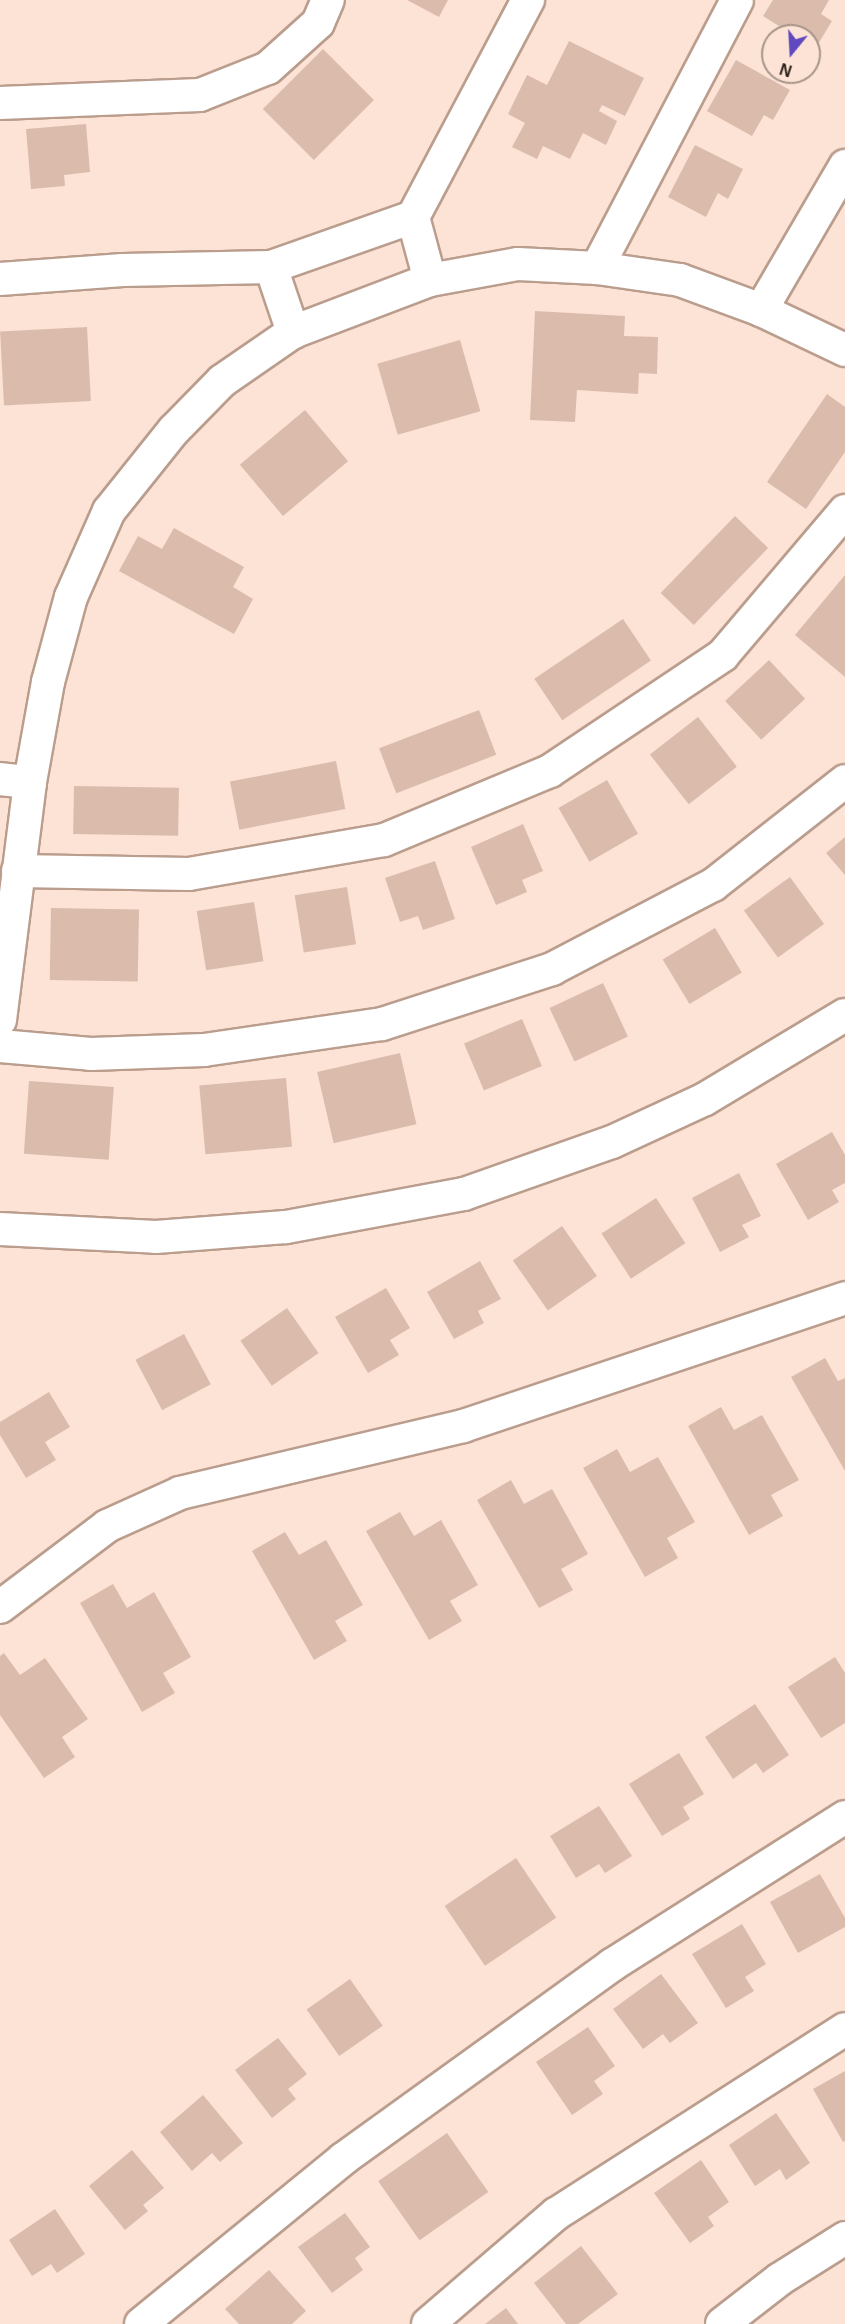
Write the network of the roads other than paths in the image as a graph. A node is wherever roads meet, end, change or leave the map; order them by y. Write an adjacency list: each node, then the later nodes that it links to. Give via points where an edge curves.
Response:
1 (328, 0): 4 (street, via 318,23 268,68 200,95)
2 (528, 0): 6 (street)
3 (737, 0): 8 (street)
4 (0, 104)
5 (845, 166): 11 (street)
6 (413, 217): 7 (street); 10 (street)
7 (271, 267): 9 (street, via 123,270); 12 (street)
8 (597, 268): 10 (street, via 518,264); 11 (street, via 680,280)
9 (0, 279)
10 (430, 280): 12 (street)
11 (761, 310): 13 (street)
12 (293, 332): 15 (street, via 222,381 174,430 109,511 71,597)
13 (845, 350)
14 (845, 511): 17 (street, via 723,655 550,771 384,840 189,874)
15 (15, 781): 17 (street)
16 (845, 781): 21 (street, via 713,885 552,969 382,1024 204,1050 91,1054)
17 (18, 871): 18 (street)
18 (3, 967): 20 (street)
19 (845, 1015): 22 (street, via 695,1104 612,1142 464,1194 286,1227 156,1237)
20 (0, 1020)
21 (0, 1046)
22 (0, 1229)
23 (845, 1298): 24 (street, via 463,1426 180,1493 107,1526)
24 (0, 1607)
25 (845, 1816): 28 (street, via 612,1965 343,2159)
26 (845, 2029): 29 (street, via 556,2214)
27 (845, 2238): 30 (street, via 780,2279)
28 (141, 2324)
29 (428, 2324)
30 (722, 2324)

